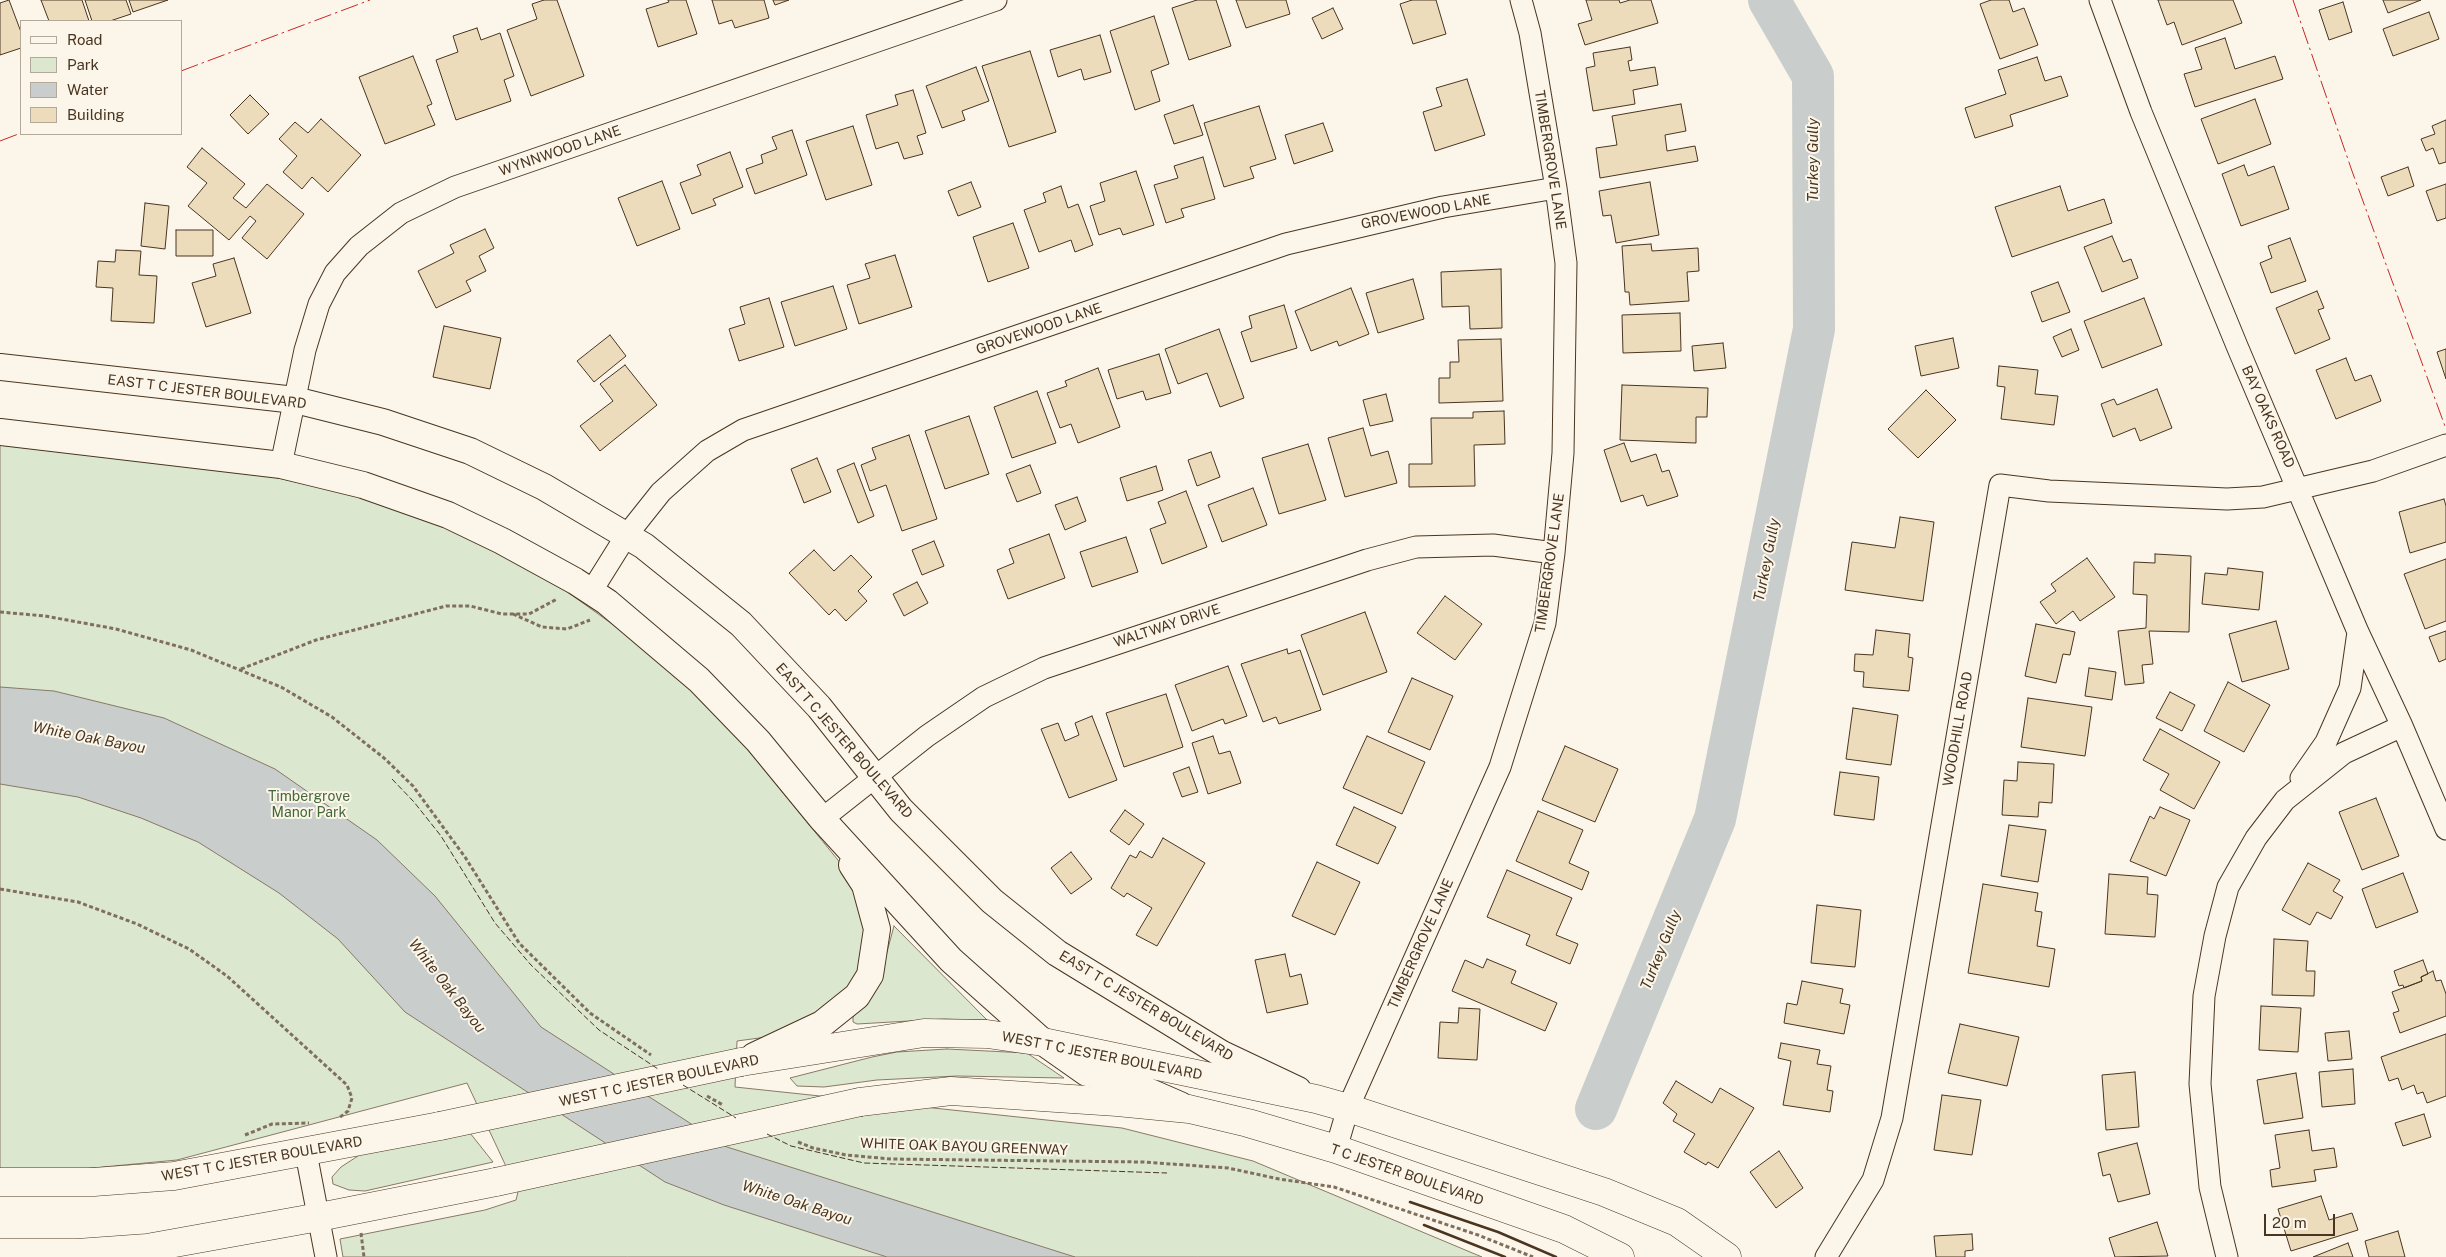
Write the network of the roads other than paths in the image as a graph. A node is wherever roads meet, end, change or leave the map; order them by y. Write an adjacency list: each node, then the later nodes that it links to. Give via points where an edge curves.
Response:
1 (996, 0): 6 (street, WYNNWOOD LANE, via 455,187 400,213 359,246 335,273 319,304)
2 (1521, 0): 4 (street, TIMBERGROVE LANE, via 1530,33)
3 (2100, 0): 10 (street, BAY OAKS ROAD, via 2141,112)
4 (1556, 188): 11 (street, GROVEWOOD LANE, via 1443,207 1286,244 743,430 700,457 661,492); 12 (street, TIMBERGROVE LANE, via 1566,263 1563,453)
5 (0, 367): 6 (street, EAST T C JESTER BOULEVARD)
6 (295, 400): 9 (street, WYNNWOOD LANE); 11 (street, EAST T C JESTER BOULEVARD, via 383,422 470,451 544,487)
7 (0, 432): 9 (street)
8 (2446, 446): 10 (street, via 2374,471)
9 (281, 465): 13 (street, via 363,485 448,515 502,541)
10 (2300, 489): 14 (street, BAY OAKS ROAD); 33 (street, WOODHILL ROAD, via 2263,497 2227,499 2049,491 2000,485 1892,1118 1873,1180)
11 (626, 536): 13 (street, GROVEWOOD LANE); 16 (street, EAST T C JESTER BOULEVARD, via 644,546 741,624 819,707)
12 (1554, 552): 16 (street, WALTWAY DRIVE, via 1492,546 1416,547 1367,560 1044,668 984,697 927,736); 23 (street, TIMBERGROVE LANE, via 1545,623 1500,767)
13 (591, 592): 18 (street, via 699,680 758,741)
14 (2358, 632): 15 (street, BAY OAKS ROAD); 17 (street, via 2350,688 2326,742)
15 (2402, 726): 17 (street, via 2344,752); 19 (street, BAY OAKS ROAD)
16 (875, 778): 18 (street, WALTWAY DRIVE); 22 (street, EAST T C JESTER BOULEVARD, via 901,810 992,901 1057,953 1222,1054)
17 (2285, 800): 34 (street, via 2256,838 2228,887 2204,996 2200,1046 2202,1120 2210,1187)
18 (822, 818): 20 (street, via 951,960); 21 (street, via 865,885 877,929 870,974 848,1005 822,1024)
19 (2446, 829)
20 (1043, 1042): 21 (main road, WEST T C JESTER BOULEVARD, via 987,1034 924,1033); 22 (main road, WEST T C JESTER BOULEVARD); 24 (street, via 1087,1073 1120,1079)
21 (741, 1062): 26 (main road, WEST T C JESTER BOULEVARD, bridge)
22 (1316, 1099): 23 (main road)
23 (1348, 1108): 25 (street, TIMBERGROVE LANE); 32 (main road, via 1604,1192 1677,1222)
24 (1189, 1109): 25 (main road, T C JESTER BOULEVARD); 28 (main road, bridge, via 951,1091 860,1102 496,1182)
25 (1336, 1149): 31 (main road, T C JESTER BOULEVARD, via 1564,1229)
26 (306, 1153): 27 (main road, WEST T C JESTER BOULEVARD, via 174,1176 94,1182); 28 (street)
27 (0, 1182)
28 (319, 1217): 29 (main road, via 147,1248 77,1253); 30 (street)
29 (0, 1253)
30 (326, 1257)
31 (1620, 1257)
32 (1727, 1257)
33 (1826, 1257)
34 (2227, 1257)

